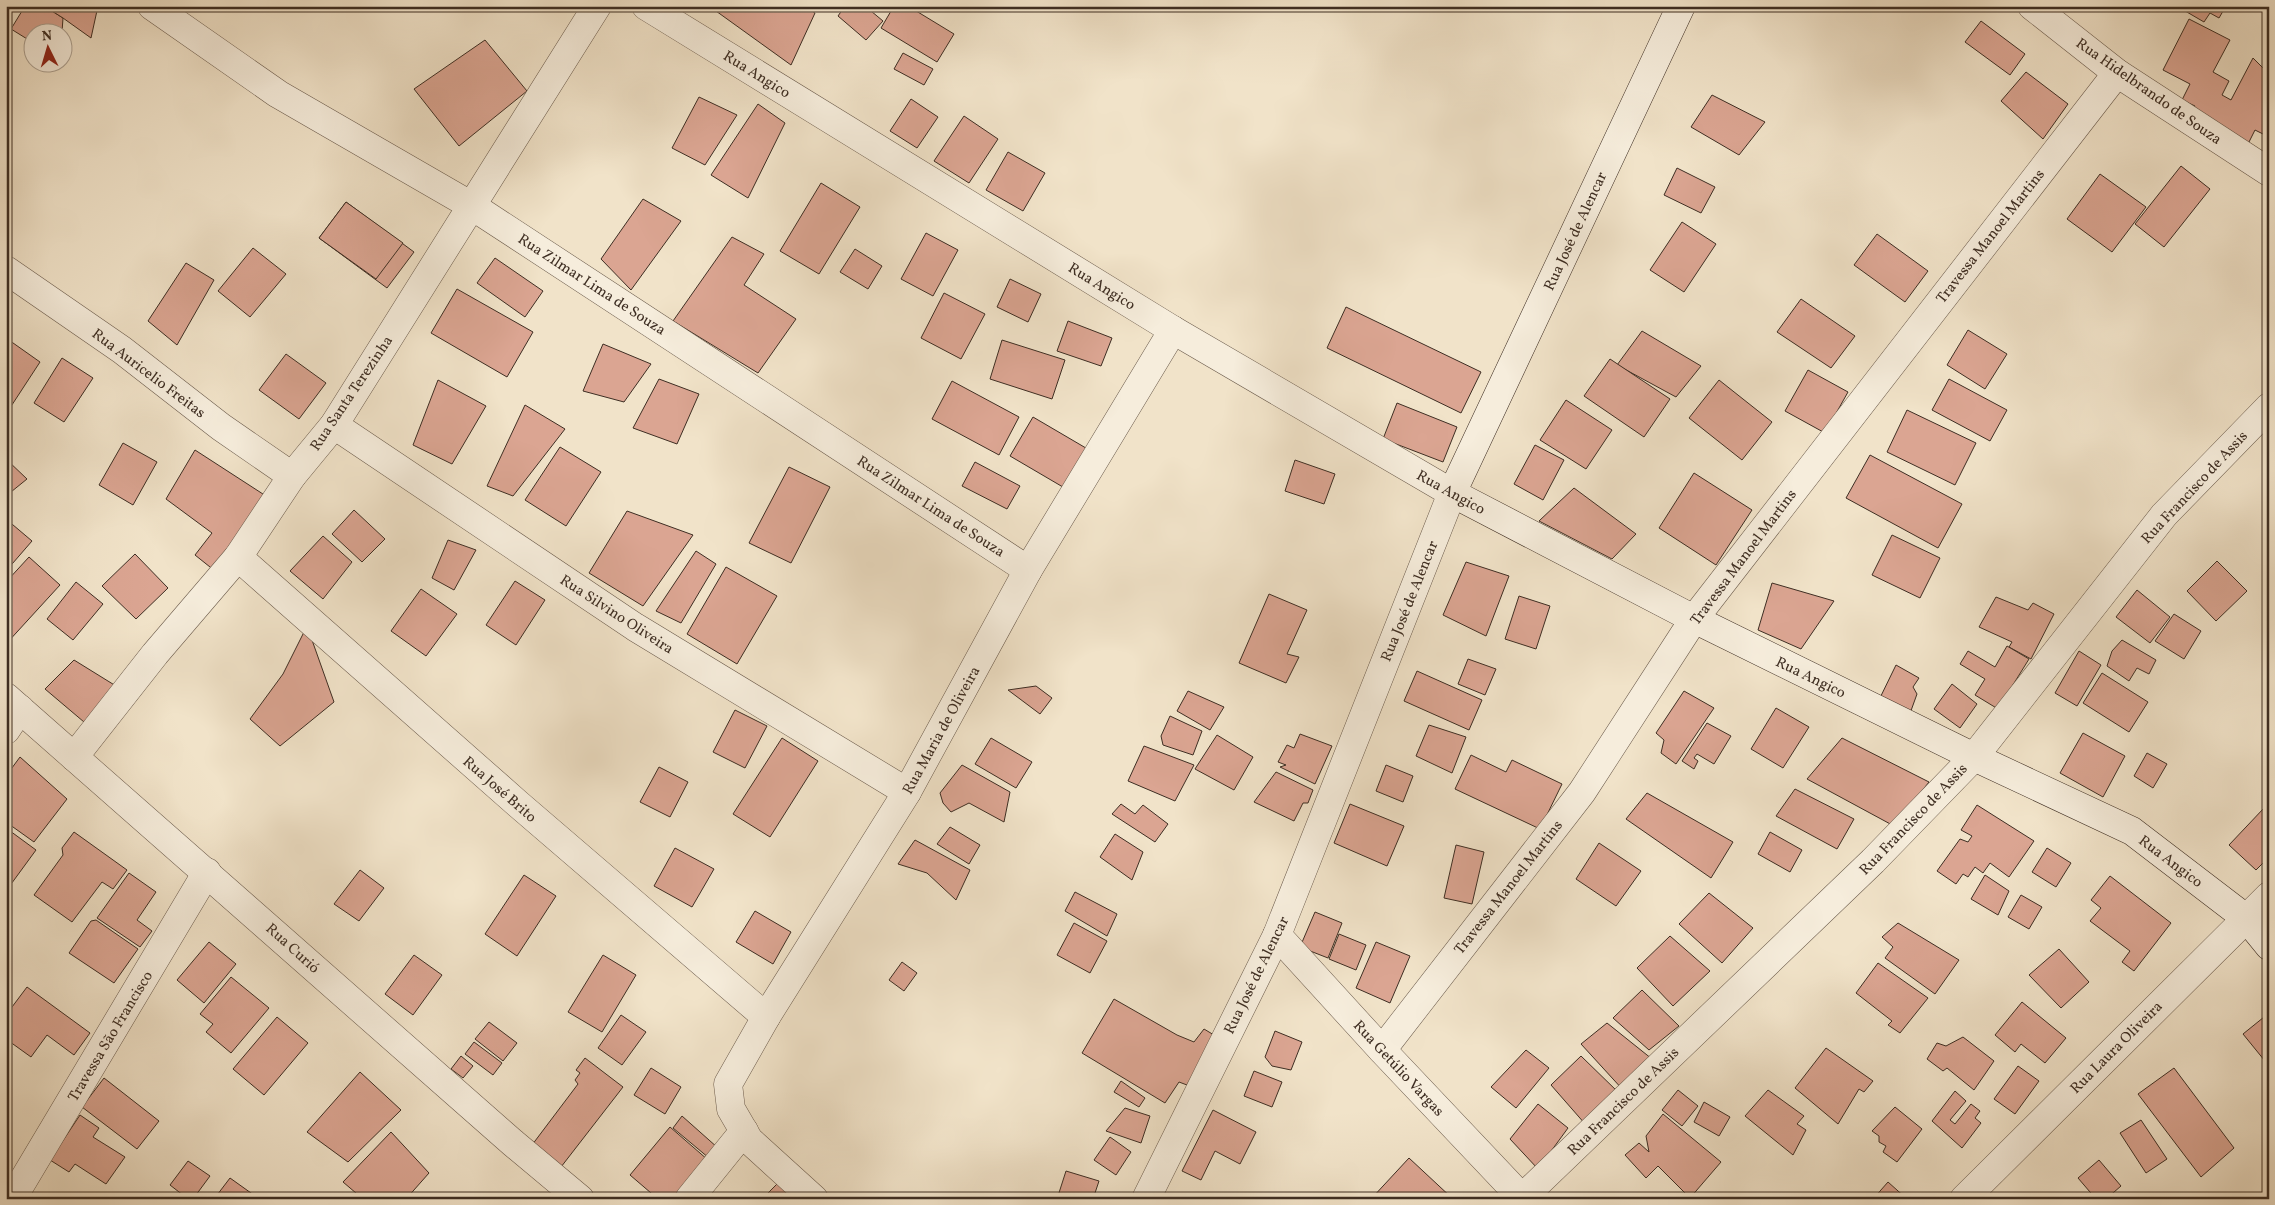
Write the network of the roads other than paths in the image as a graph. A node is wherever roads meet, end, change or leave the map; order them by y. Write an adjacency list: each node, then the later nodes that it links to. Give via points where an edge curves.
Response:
1 (152, 6): 8 (street, Rua Zilmar Lima de Souza, via 278,94)
2 (597, 6): 8 (street, Rua Santa Terezinha)
3 (646, 6): 10 (street, Rua Angico)
4 (1681, 6): 14 (street, Rua José de Alencar)
5 (2032, 6): 6 (street, Rua Hidelbrando de Souza)
6 (2117, 73): 7 (street, Rua Hidelbrando de Souza); 17 (street, Travessa Manoel Martins)
7 (2269, 172)
8 (472, 206): 12 (street, Rua Santa Terezinha); 16 (street, Rua Zilmar Lima de Souza)
9 (14, 275): 13 (street, Rua Auricelio Freitas, via 122,350 221,427)
10 (1173, 330): 14 (street, Rua Angico); 16 (street, Rua Maria de Oliveira)
11 (2269, 407): 20 (street, Rua Francisco de Assis, via 2164,515)
12 (334, 425): 13 (street, Rua Santa Terezinha); 21 (street, Rua Silvino Oliveira, via 634,627)
13 (292, 476): 15 (street, Rua Santa Terezinha)
14 (1452, 494): 17 (street, Rua Angico); 25 (street, Rua José de Alencar)
15 (238, 557): 19 (street, Rua Santa Terezinha, via 155,654); 27 (street, Rua José Brito, via 503,791)
16 (1028, 570): 21 (street, Rua Maria de Oliveira)
17 (1694, 619): 20 (street, Rua Angico); 28 (street, Travessa Manoel Martins, via 1582,792)
18 (11, 712): 19 (street, Rua Curió)
19 (74, 757): 22 (street, Rua Curió)
20 (1974, 757): 24 (street, Rua Angico, via 2132,831); 30 (street, Rua Francisco de Assis, via 1873,861)
21 (908, 792): 27 (street, Rua Maria de Oliveira)
22 (207, 872): 31 (street, Travessa São Francisco); 32 (street, Rua Curió)
23 (2269, 896): 24 (street, Rua Laura Oliveira)
24 (2246, 919): 26 (street, Rua Angico); 36 (street, Rua Laura Oliveira)
25 (1277, 935): 28 (street, Rua Getúlio Vargas); 35 (street, Rua José de Alencar)
26 (2269, 946)
27 (766, 1016): 29 (street, Rua Maria de Oliveira, via 728,1084 731,1109)
28 (1382, 1050): 30 (street, Rua Getúlio Vargas)
29 (744, 1131): 33 (street); 34 (street, Rua Maria de Oliveira, via 749,1140)
30 (1523, 1198)
31 (12, 1199)
32 (580, 1199)
33 (689, 1199)
34 (814, 1199)
35 (1146, 1199)
36 (1964, 1199)

